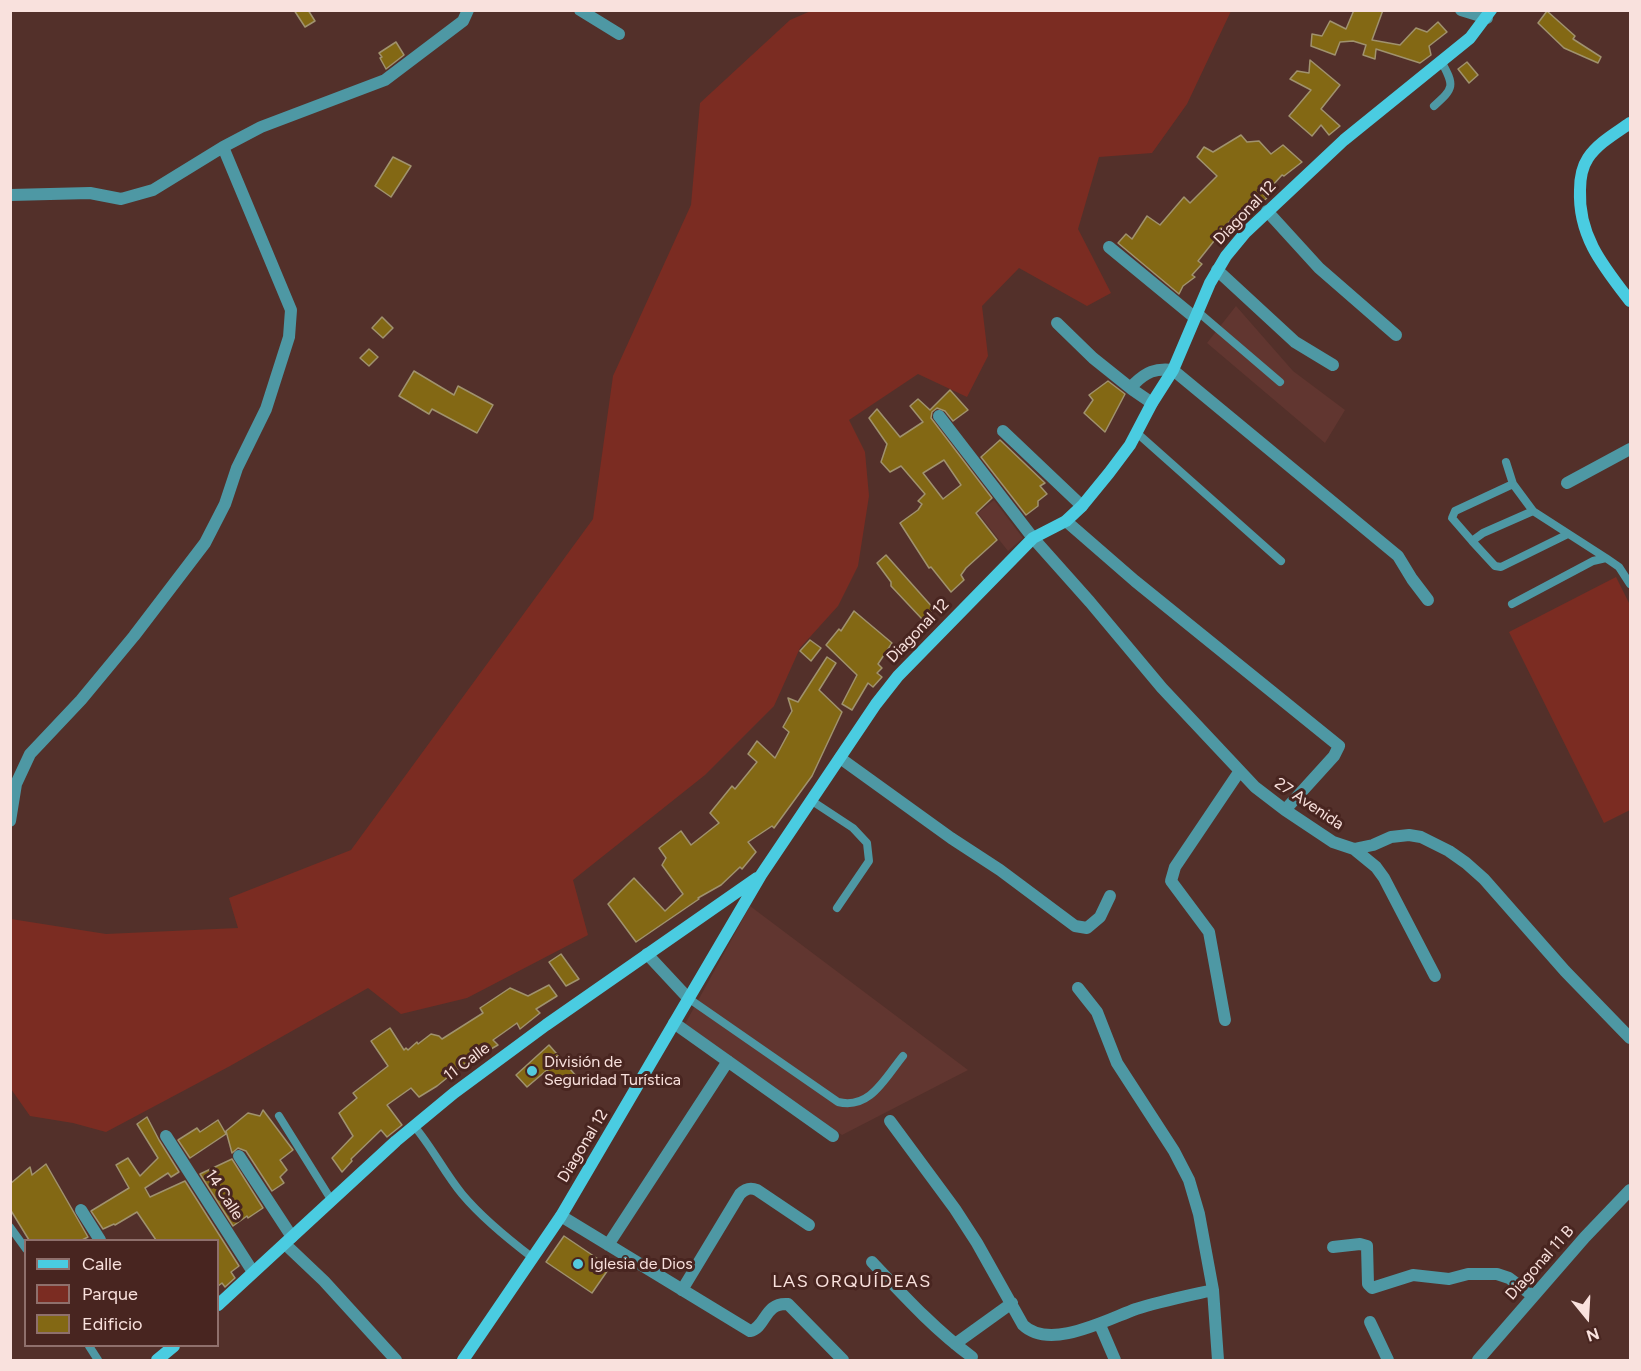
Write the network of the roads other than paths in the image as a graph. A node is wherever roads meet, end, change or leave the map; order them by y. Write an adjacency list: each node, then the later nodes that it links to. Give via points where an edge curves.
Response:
1 (468, 10): 9 (street, via 463,21 384,80 261,127)
2 (580, 10): 5 (street)
3 (1461, 10): 4 (street)
4 (1489, 14): 6 (main road, Diagonal 12, via 1470,38)
5 (619, 34)
6 (1442, 61): 7 (lane, via 1451,82 1450,91); 11 (main road, Diagonal 12, via 1344,140)
7 (1434, 106)
8 (1630, 123): 14 (main road, via 1598,146 1587,160 1580,179 1579,202 1590,246)
9 (224, 147): 10 (street, via 153,190 121,199 90,193); 45 (street, via 291,310 289,337 266,409 205,543 81,700 30,754 16,784)
10 (10, 195)
11 (1267, 211): 13 (main road, Diagonal 12); 17 (street, via 1319,268)
12 (1109, 246): 15 (street)
13 (1217, 270): 15 (main road, Diagonal 12); 18 (street, via 1295,342)
14 (1630, 300)
15 (1195, 314): 19 (main road, Diagonal 12); 20 (lane)
16 (1056, 323): 21 (street)
17 (1396, 335)
18 (1333, 365)
19 (1173, 370): 21 (street, via 1149,371 1134,384); 22 (main road, Diagonal 12); 39 (street, via 1398,556)
20 (1280, 382)
21 (1133, 390): 22 (street)
22 (1152, 403): 25 (main road, Diagonal 12)
23 (939, 416): 34 (street, 27 Avenida)
24 (1003, 431): 30 (street)
25 (1137, 433): 30 (main road, Diagonal 12); 37 (lane)
26 (1630, 449): 28 (street)
27 (1506, 462): 29 (lane)
28 (1567, 483)
29 (1513, 484): 31 (lane); 35 (lane, via 1455,511 1452,518)
30 (1082, 506): 32 (main road, Diagonal 12)
31 (1533, 511): 33 (lane); 35 (lane, via 1483,533)
32 (1066, 520): 34 (main road, Diagonal 12); 44 (street, via 1339,746)
33 (1568, 534): 35 (lane, via 1501,567 1495,566); 36 (lane)
34 (1033, 538): 41 (main road, Diagonal 12, via 898,676); 42 (street, 27 Avenida)
35 (1472, 542)
36 (1606, 558): 38 (lane, via 1619,567); 40 (lane, via 1593,561)
37 (1281, 561)
38 (1630, 584)
39 (1428, 600)
40 (1512, 604)
41 (840, 758): 43 (main road, Diagonal 12); 48 (street, via 1075,926 1088,928 1100,917)
42 (1239, 772): 44 (street, 27 Avenida); 54 (street, via 1175,867 1171,881 1209,932)
43 (812, 801): 47 (main road, Diagonal 12); 49 (lane, via 853,828 867,843 869,861)
44 (1285, 810): 46 (street, 27 Avenida, via 1333,842)
45 (10, 821)
46 (1354, 849): 51 (street, via 1384,878); 56 (street, 27 Avenida, via 1391,837 1409,836 1421,837 1449,851 1484,879 1565,971)
47 (761, 875): 50 (main road, 11 Calle); 53 (main road, Diagonal 12)
48 (1110, 896)
49 (837, 908)
50 (647, 954): 53 (street); 61 (main road, 11 Calle, via 493,1063)
51 (1436, 976)
52 (1078, 988): 80 (street, via 1097,1012 1117,1063 1189,1180)
53 (688, 999): 55 (main road, Diagonal 12); 57 (lane, via 838,1102 848,1105 872,1094)
54 (1225, 1020)
55 (674, 1023): 58 (street); 68 (main road, Diagonal 12)
56 (1628, 1032)
57 (903, 1056)
58 (728, 1061): 63 (street); 73 (street)
59 (279, 1116): 66 (lane)
60 (890, 1121): 82 (street, via 955,1209)
61 (414, 1126): 66 (main road, 11 Calle); 76 (lane, via 471,1205)
62 (166, 1136): 78 (street, 14 Calle)
63 (833, 1136)
64 (239, 1156): 72 (street)
65 (1630, 1190): 81 (street, Diagonal 11 B)
66 (332, 1201): 72 (main road, 11 Calle)
67 (81, 1210): 71 (street)
68 (561, 1216): 73 (street); 76 (main road, Diagonal 12)
69 (809, 1225): 79 (street, via 757,1190 745,1190)
70 (10, 1227): 74 (lane)
71 (99, 1239)
72 (288, 1240): 78 (main road, 11 Calle); 92 (street)
73 (608, 1245): 79 (street)
74 (24, 1246)
75 (1333, 1247): 81 (street, via 1367,1246 1368,1284 1372,1288 1413,1275 1449,1279 1468,1274 1497,1274)
76 (534, 1258): 93 (main road, Diagonal 12)
77 (872, 1262): 86 (street)
78 (253, 1272): 83 (main road, 11 Calle)
79 (682, 1290): 94 (street, via 750,1331 755,1330 771,1308 788,1304)
80 (1213, 1290): 85 (street, via 1137,1309); 96 (street)
81 (1533, 1296): 98 (street, Diagonal 11 B)
82 (1012, 1303): 85 (street, via 1023,1325 1035,1333 1059,1334); 86 (street)
83 (219, 1304)
84 (1370, 1322): 97 (street)
85 (1100, 1325): 95 (street)
86 (955, 1344): 89 (street)
87 (90, 1347): 90 (lane)
88 (169, 1347): 91 (main road)
89 (972, 1357)
90 (98, 1360)
91 (157, 1360)
92 (396, 1360)
93 (463, 1360)
94 (843, 1360)
95 (1115, 1360)
96 (1218, 1360)
97 (1388, 1360)
98 (1478, 1360)

